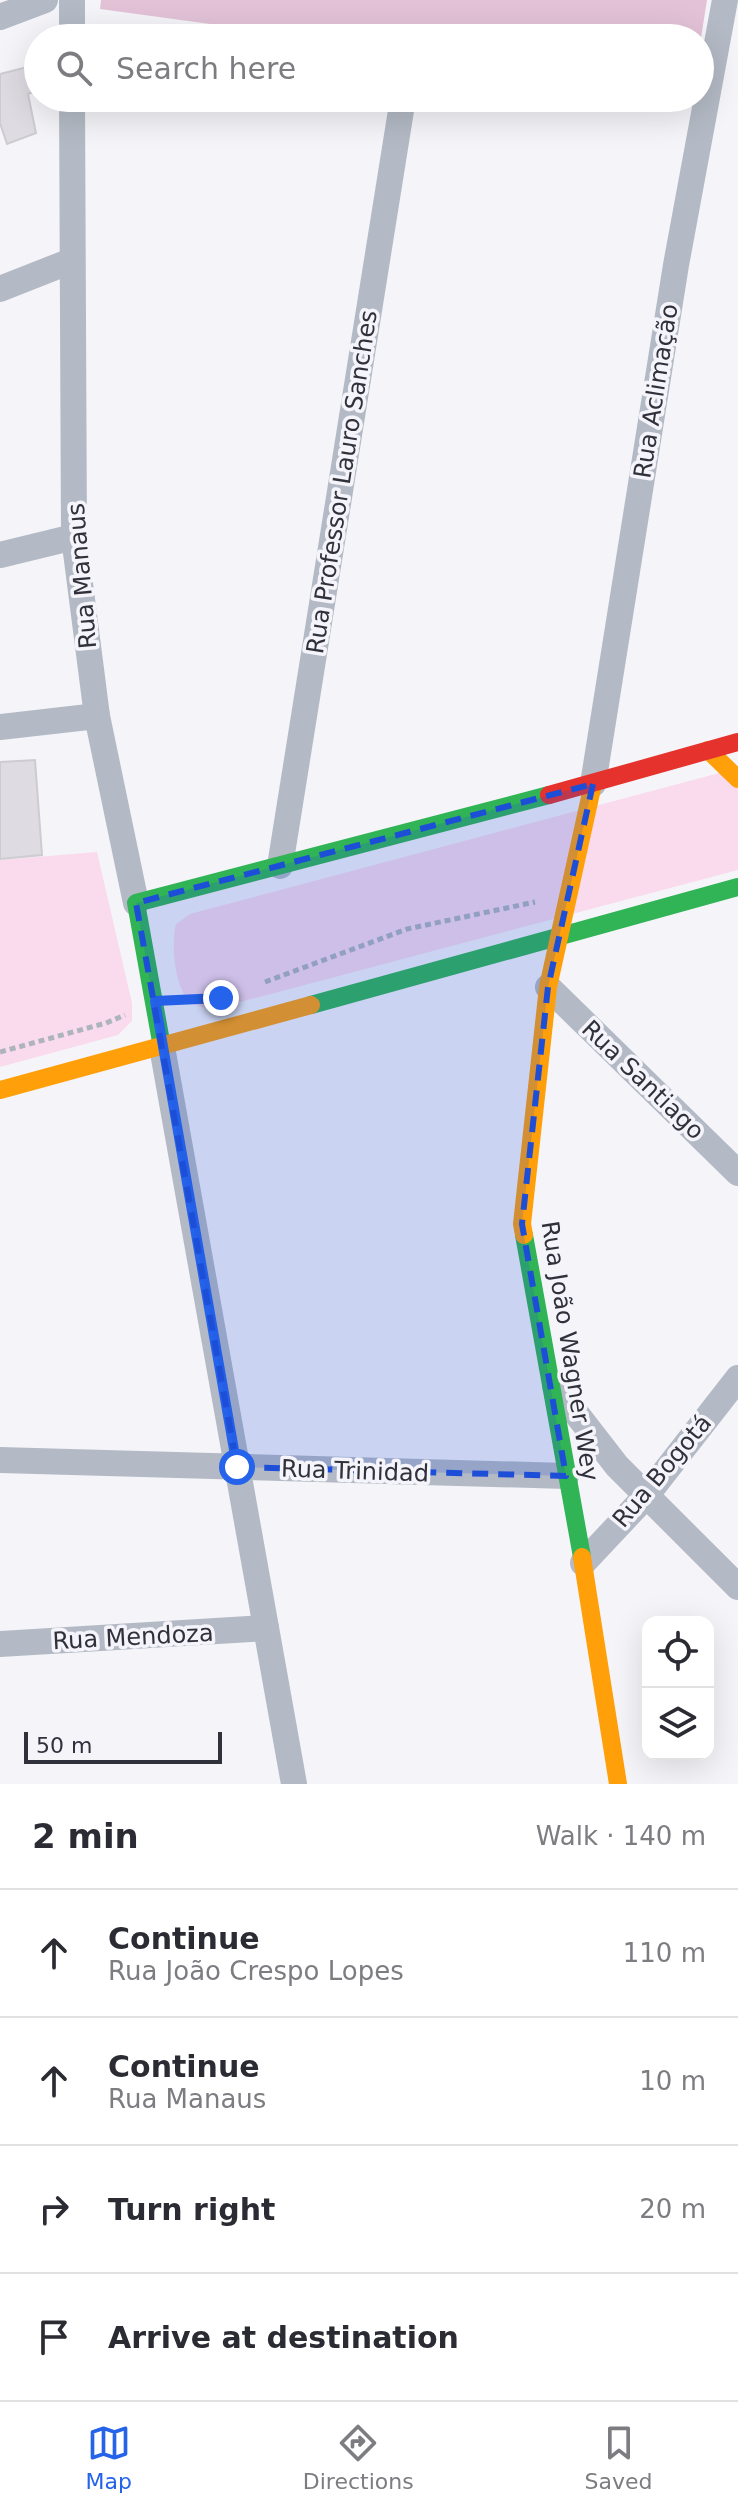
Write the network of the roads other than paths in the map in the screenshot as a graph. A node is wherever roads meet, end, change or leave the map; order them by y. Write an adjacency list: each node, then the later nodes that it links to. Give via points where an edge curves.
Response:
1 (45, 0): 4 (street)
2 (72, 0): 5 (street)
3 (725, 0): 6 (street, Rua Aclimação)
4 (0, 17)
5 (72, 24)
6 (714, 59)
7 (72, 112): 10 (street, Rua Manaus)
8 (401, 112): 20 (street, Rua Professor Lauro Sanches)
9 (704, 112): 19 (street, Rua Aclimação)
10 (71, 261): 11 (street); 12 (street, Rua Manaus)
11 (0, 289)
12 (74, 537): 13 (street); 14 (street, Rua Manaus)
13 (0, 555)
14 (97, 716): 15 (street); 22 (street, Rua Manaus)
15 (0, 727)
16 (738, 742): 17 (street)
17 (708, 750): 18 (street); 19 (street)
18 (738, 779)
19 (593, 784): 20 (street); 23 (street, Rua João Wagner Wey)
20 (280, 866): 22 (street)
21 (738, 887): 23 (street)
22 (136, 903): 25 (street, Rua Manaus)
23 (559, 938): 24 (street, Rua João Wagner Wey); 25 (street)
24 (548, 987): 27 (street, Rua Santiago); 28 (street, Rua João Wagner Wey, via 522,1224)
25 (162, 1047): 26 (street); 33 (street)
26 (0, 1090)
27 (738, 1173)
28 (548, 1376): 30 (street, Rua João Wagner Wey); 32 (street)
29 (738, 1378): 35 (street, Rua Bogotá)
30 (560, 1442): 32 (street); 34 (street, Rua João Wagner Wey)
31 (0, 1460): 33 (street, Rua Trinidad)
32 (617, 1466): 35 (street)
33 (237, 1467): 34 (street, Rua Trinidad); 38 (street)
34 (566, 1476): 36 (street, Rua João Wagner Wey)
35 (646, 1496): 36 (street, Rua Bogotá); 37 (street)
36 (583, 1563): 41 (street, Rua João Wagner Wey)
37 (738, 1587)
38 (266, 1628): 39 (street, Rua Mendoza); 40 (street)
39 (0, 1644)
40 (294, 1784)
41 (618, 1784)

